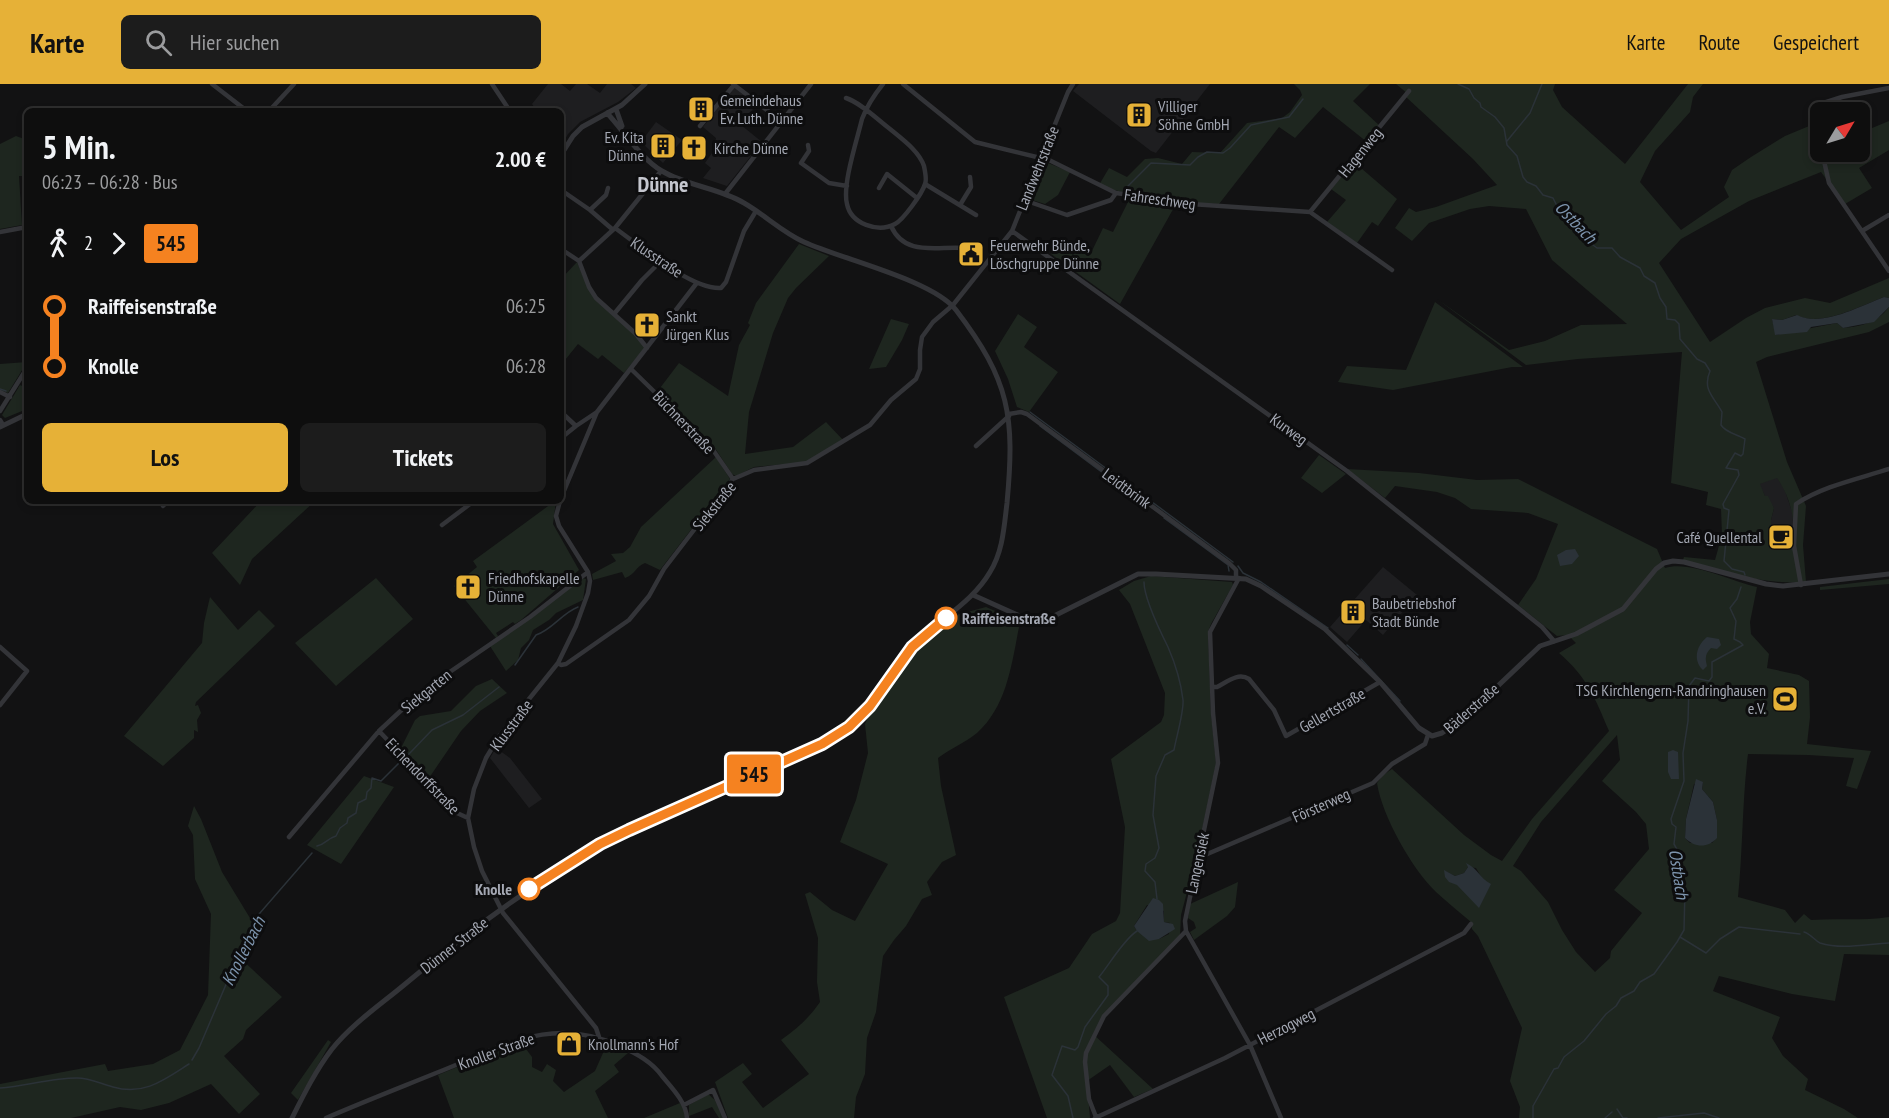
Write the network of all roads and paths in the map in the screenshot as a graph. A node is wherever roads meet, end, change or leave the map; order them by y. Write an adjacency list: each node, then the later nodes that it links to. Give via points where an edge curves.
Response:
1 (212, 84): 14 (street)
2 (294, 84): 15 (street)
3 (492, 84): 16 (street)
4 (645, 84): 17 (street)
5 (733, 84): 20 (street); 21 (street)
6 (811, 84): 20 (street)
7 (883, 84): 18 (street)
8 (903, 84): 25 (street, Fahreschweg, via 975,142)
9 (1070, 85): 25 (street, Landwehrstraße)
10 (1889, 88): 13 (street)
11 (1410, 91): 41 (street, Hagenweg)
12 (846, 98): 18 (street)
13 (1826, 102)
14 (243, 108)
15 (272, 108)
16 (508, 108)
17 (616, 109): 19 (street); 22 (street)
18 (865, 111): 29 (street, via 914,152 924,166); 30 (street)
19 (608, 113): 22 (street); 24 (street, via 577,131)
20 (781, 121): 35 (street)
21 (700, 126)
22 (623, 131): 27 (street)
23 (808, 145): 30 (street, via 809,151 801,163 829,183)
24 (564, 150)
25 (1041, 158): 34 (street, Fahreschweg); 37 (street, Landwehrstraße)
26 (1824, 162): 48 (street, via 1829,183)
27 (661, 171): 35 (street); 46 (street, Klusstraße)
28 (970, 177): 38 (street, via 971,187)
29 (925, 184): 36 (street); 38 (street)
30 (847, 186): 44 (street, via 847,207 858,220 876,228)
31 (608, 188): 39 (street)
32 (879, 188): 36 (street, via 887,174)
33 (564, 192): 39 (street)
34 (1116, 193): 37 (street, via 1111,201 1067,215); 41 (street, Fahreschweg, via 1191,204)
35 (725, 194): 40 (street)
36 (916, 198): 44 (street, via 902,219)
37 (1024, 200): 47 (street, Landwehrstraße)
38 (960, 205): 42 (street)
39 (590, 210): 46 (street)
40 (756, 211): 56 (street, via 744,231 726,282 715,289); 57 (street, via 804,242 929,289)
41 (1310, 212): 54 (street)
42 (976, 215)
43 (1889, 215): 48 (street)
44 (891, 226): 50 (street, via 906,243 926,250)
45 (24, 228): 49 (street)
46 (613, 229): 52 (street); 53 (street, Klusstraße)
47 (1012, 231): 57 (street, Landwehrstraße); 86 (street, Kurweg, via 1342,467)
48 (1862, 231): 55 (street)
49 (0, 232)
50 (963, 248)
51 (564, 251): 52 (street)
52 (579, 261): 58 (street, via 592,293)
53 (661, 261): 56 (street, Klusstraße); 58 (street)
54 (1392, 270)
55 (1889, 271)
56 (696, 284): 59 (street, Klusstraße)
57 (953, 305): 68 (street, via 996,371); 74 (street, Siekstraße, via 922,338 916,380 891,400 870,426 807,463 754,470)
58 (614, 314): 59 (street)
59 (647, 348): 60 (street, Klusstraße)
60 (631, 369): 65 (street, Klusstraße); 74 (street, Büchnerstraße, via 711,447)
61 (24, 373): 63 (street)
62 (0, 392): 63 (street)
63 (10, 397): 64 (street)
64 (0, 411)
65 (597, 412): 70 (street); 75 (street, Klusstraße)
66 (24, 415): 69 (street)
67 (564, 415): 70 (street)
68 (1009, 415): 72 (street); 83 (street, Leidtbrink, via 1027,414 1229,563); 85 (street, via 1010,456 1001,546 991,572)
69 (1, 424)
70 (576, 426): 71 (street)
71 (564, 436)
72 (976, 446)
73 (1889, 470): 84 (street, via 1835,486 1796,504 1794,546)
74 (733, 480): 88 (street, Siekstraße, via 629,620 566,664)
75 (564, 490)
76 (462, 504): 79 (street)
77 (470, 504): 79 (street)
78 (559, 504): 81 (street, Klusstraße, via 559,526)
79 (465, 507): 80 (street)
80 (442, 525)
81 (588, 572): 88 (street, Klusstraße, via 588,593); 92 (street, Siekgarten, via 530,617 432,682)
82 (1889, 574): 84 (street, Bäderstraße)
83 (1237, 577): 85 (street, Bäderstraße, via 1138,574 1054,616 1038,620); 89 (street, Bäderstraße, via 1261,586 1325,629); 90 (street, Langensiek, via 1210,632)
84 (1801, 585): 86 (street, Bäderstraße, via 1773,585 1684,562 1668,562 1656,569 1623,609 1576,634)
85 (973, 595): 97 (street, Dünner Straße, via 912,647 870,706 849,727 822,744 600,844)
86 (1554, 640): 93 (street, Bäderstraße, via 1536,649 1463,719 1442,734)
87 (0, 647): 91 (street, via 27,671)
88 (558, 663): 94 (street, Klusstraße, via 491,748 474,789)
89 (1380, 682): 90 (street, Gellertstraße, via 1286,736 1274,710 1249,678 1239,676); 93 (street, Bäderstraße)
90 (1212, 687): 96 (street, Langensiek, via 1218,763)
91 (0, 705)
92 (379, 731): 94 (street, Eichendorffstraße, via 457,813); 95 (street, Siekgarten)
93 (1428, 735): 96 (street, Försterweg, via 1425,744 1392,764 1373,783)
94 (468, 818): 97 (street, Klusstraße, via 482,871)
95 (289, 837)
96 (1200, 854): 99 (street, Langensiek)
97 (500, 908): 100 (street, Klusstraße, via 596,1028); 103 (street, Dünner Straße, via 359,1022 334,1047)
98 (1471, 924): 101 (street, Herzogweg, via 1464,933)
99 (1186, 931): 101 (street); 107 (street, via 1104,1016 1085,1062)
100 (599, 1037): 102 (street, Knoller Straße, via 651,1064); 104 (street, Knoller Straße, via 555,1033 519,1039)
101 (1250, 1045): 107 (street, Herzogweg); 108 (street)
102 (684, 1105): 105 (street, Knoller Straße); 106 (street, via 713,1090)
103 (292, 1118)
104 (326, 1118)
105 (687, 1118)
106 (725, 1118)
107 (1095, 1118)
108 (1281, 1118)

